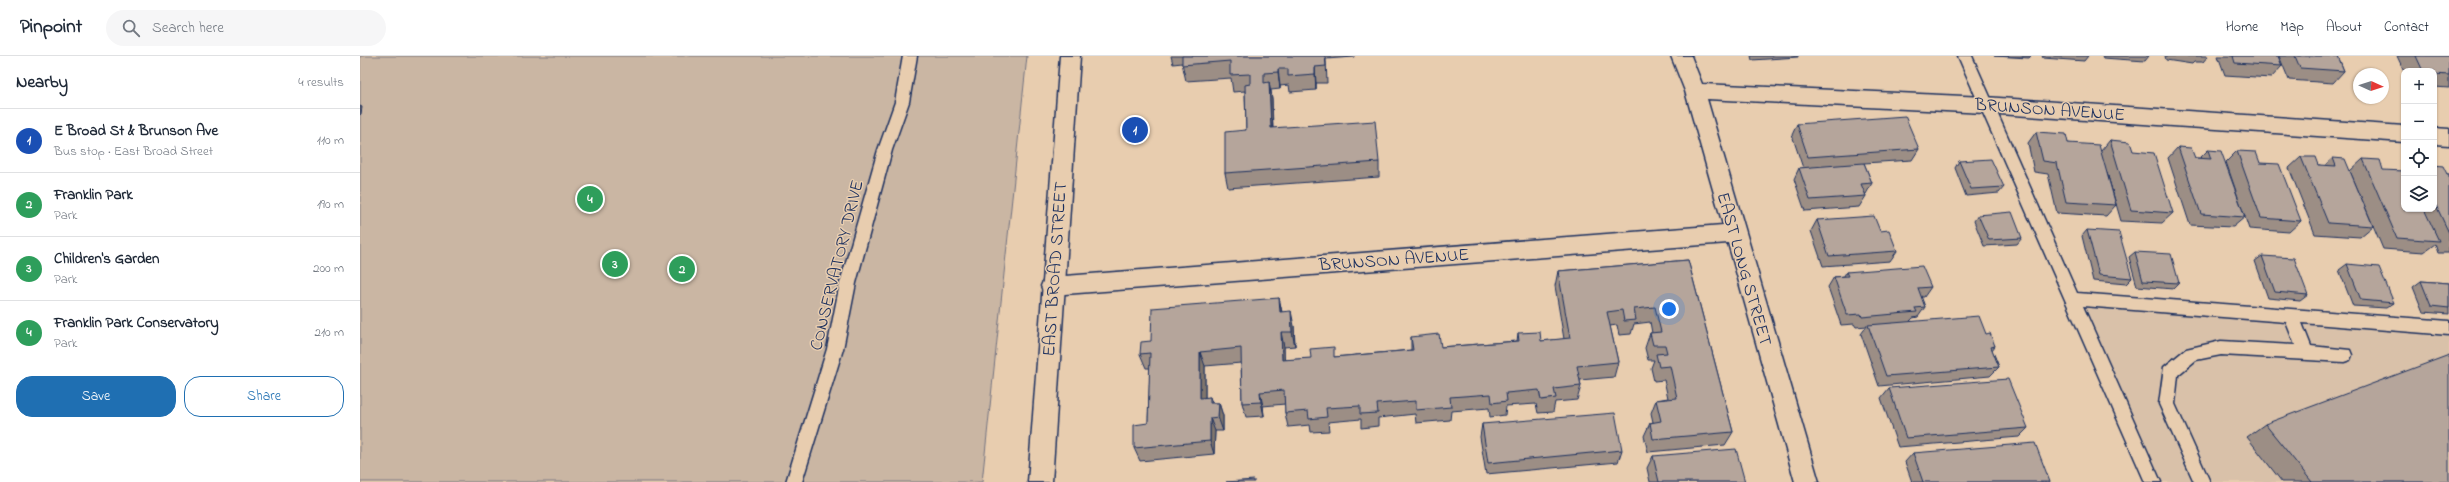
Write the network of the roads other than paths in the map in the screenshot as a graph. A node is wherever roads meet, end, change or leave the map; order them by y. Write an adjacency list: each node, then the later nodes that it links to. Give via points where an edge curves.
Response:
1 (910, 56): 17 (lane, CONSERVATORY DRIVE, via 902,102 885,150 848,283 835,349)
2 (1070, 56): 11 (street, EAST BROAD STREET)
3 (1681, 56): 5 (street, EAST LONG STREET)
4 (1965, 56): 6 (lane)
5 (1695, 91): 6 (street, BRUNSON AVENUE); 10 (street, EAST LONG STREET)
6 (1985, 105): 7 (street, BRUNSON AVENUE); 12 (lane)
7 (2401, 134)
8 (2437, 136): 9 (street)
9 (2449, 137)
10 (1735, 233): 11 (street, BRUNSON AVENUE); 19 (street, EAST LONG STREET)
11 (1052, 286): 18 (street, EAST BROAD STREET)
12 (2072, 299): 13 (lane); 20 (lane)
13 (2291, 316): 14 (lane); 15 (lane)
14 (2449, 328)
15 (2306, 353): 16 (lane); 21 (lane, via 2221,348 2192,354 2170,372 2167,404)
16 (2344, 355)
17 (794, 482)
18 (1040, 482)
19 (1807, 482)
20 (2153, 482)
21 (2202, 482)

